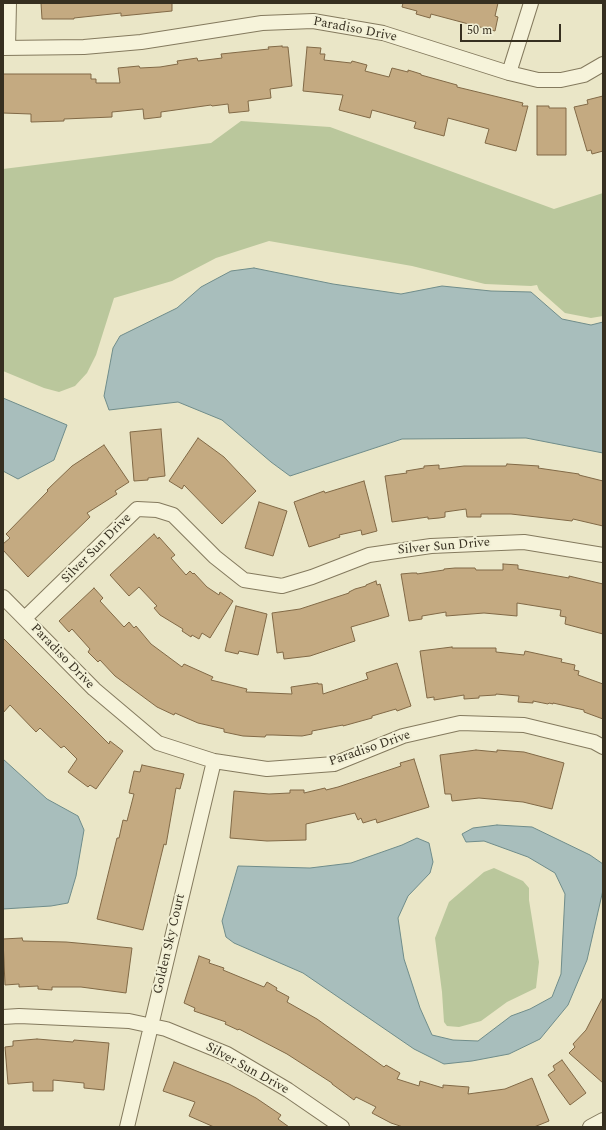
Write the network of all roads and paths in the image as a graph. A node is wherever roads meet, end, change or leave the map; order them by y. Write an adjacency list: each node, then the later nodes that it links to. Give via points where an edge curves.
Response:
1 (9, 3): 3 (street)
2 (531, 3): 5 (street)
3 (5, 48): 5 (street, Paradiso Drive, via 84,47 141,42 262,23 314,21 383,33)
4 (603, 64): 5 (street, Paradiso Drive, via 584,75 561,80 538,80)
5 (509, 73)
6 (603, 555): 8 (street, Silver Sun Drive, via 524,542 431,546 369,555 282,586 244,580 215,557 173,515 157,510 137,509)
7 (3, 597): 8 (street, Paradiso Drive)
8 (25, 618): 10 (street, Paradiso Drive, via 94,690 158,743)
9 (603, 747): 10 (street, Paradiso Drive, via 594,742 524,725 460,723 404,736 334,764 267,769)
10 (214, 760): 12 (street, Golden Sky Court)
11 (3, 1017): 12 (street, Silver Sun Drive, via 129,1021)
12 (150, 1025): 14 (street, Golden Sky Court); 15 (street, Silver Sun Drive, via 226,1054 288,1090)
13 (603, 1120): 16 (street)
14 (127, 1127)
15 (342, 1127)
16 (590, 1127)

